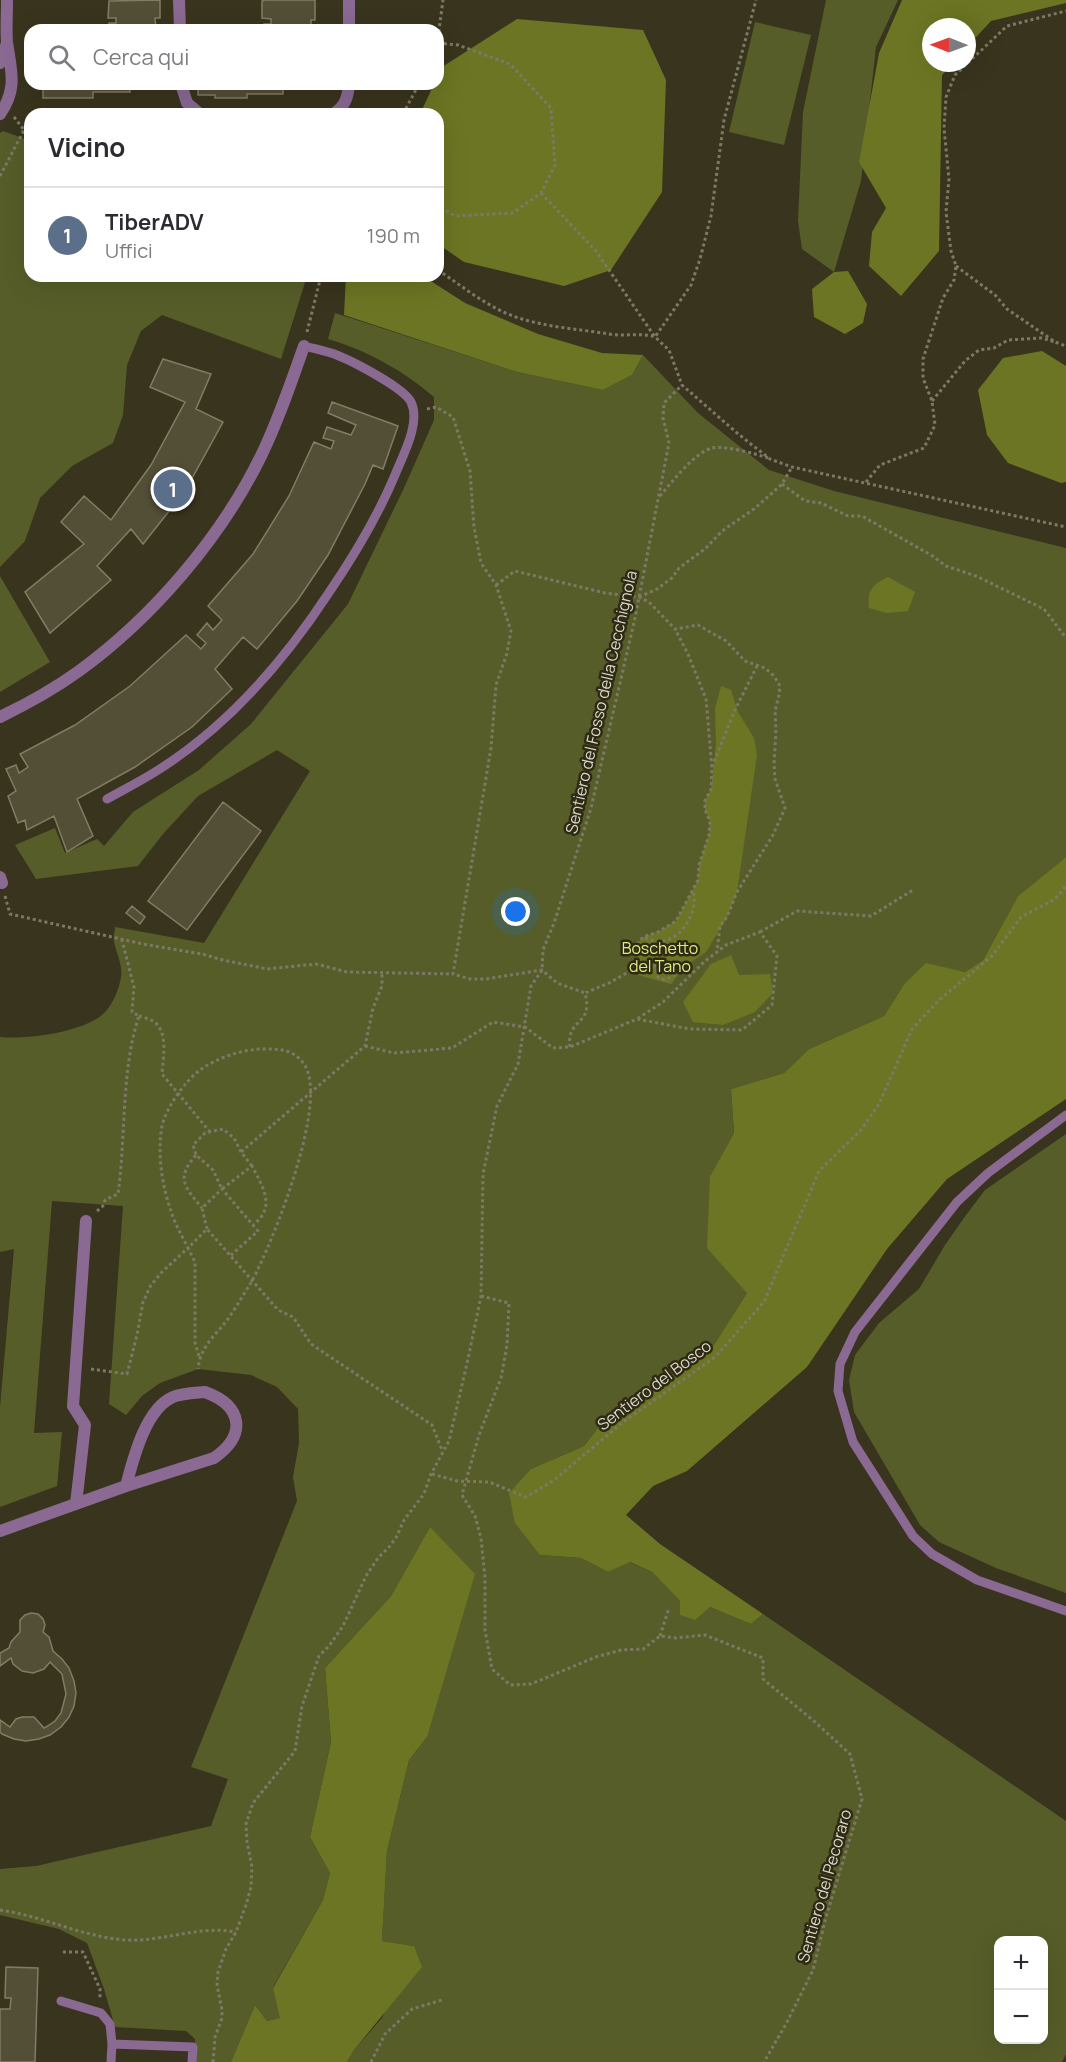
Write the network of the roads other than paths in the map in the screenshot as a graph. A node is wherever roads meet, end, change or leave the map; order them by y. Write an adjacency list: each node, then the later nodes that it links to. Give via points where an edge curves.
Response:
1 (7, 0): 6 (street)
2 (179, 0): 4 (street)
3 (349, 0): 5 (street)
4 (180, 24)
5 (349, 24)
6 (7, 42): 7 (street); 12 (street, via 13,79)
7 (0, 63)
8 (183, 90): 10 (street)
9 (348, 90): 11 (street)
10 (193, 108)
11 (340, 108)
12 (3, 110)
13 (304, 346): 14 (street, via 254,471 184,571 146,613 88,665); 15 (lane, via 341,356 404,394 412,404 413,424 402,458 372,526 314,616 247,698 190,747)
14 (0, 717)
15 (107, 799)
16 (1066, 1115): 21 (lane, via 988,1173 957,1202 855,1332 840,1364 838,1391 854,1442 919,1542 977,1580)
17 (86, 1221): 19 (street, via 73,1406 85,1425)
18 (126, 1486): 18 (street, via 214,1458 226,1449 237,1427 230,1405 205,1392 171,1398 145,1427); 19 (street)
19 (76, 1504): 20 (street)
20 (0, 1531)
21 (1066, 1611)
22 (61, 2001): 23 (lane, via 101,2013 110,2024)
23 (112, 2044): 24 (lane); 25 (lane, via 193,2047)
24 (111, 2062)
25 (192, 2062)

